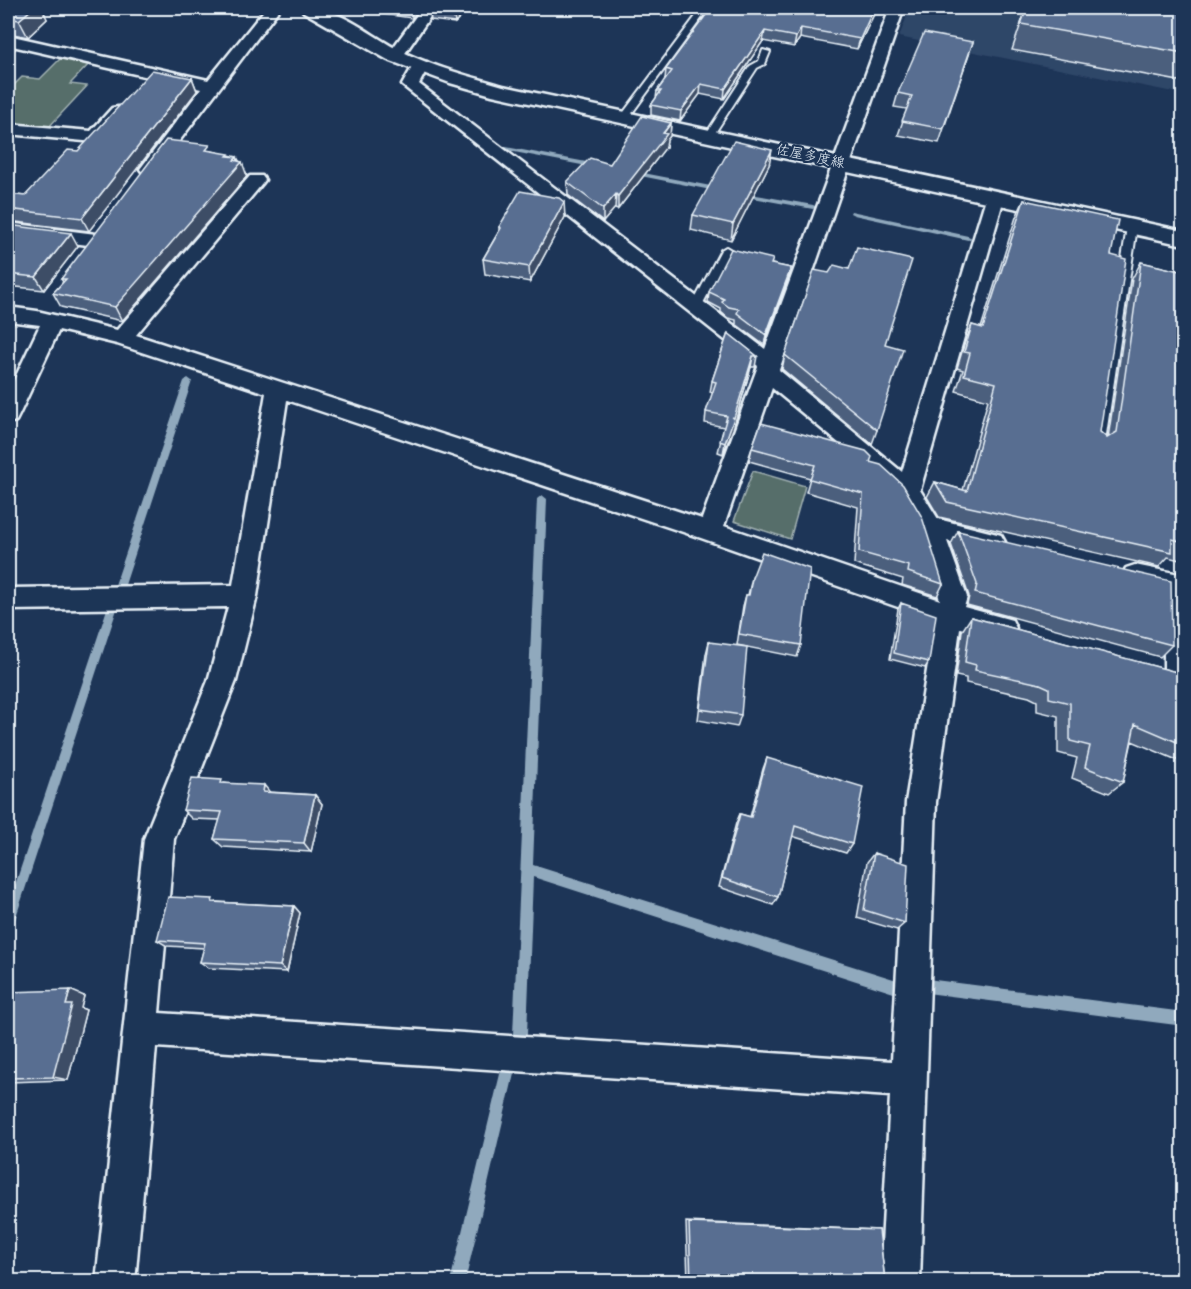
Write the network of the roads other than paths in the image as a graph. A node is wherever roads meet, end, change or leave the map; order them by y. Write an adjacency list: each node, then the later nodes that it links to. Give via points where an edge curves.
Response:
1 (273, 8): 11 (street)
2 (310, 8): 8 (main road, 佐屋多度線)
3 (429, 8): 8 (street)
4 (705, 8): 12 (lane)
5 (897, 8): 15 (street)
6 (8, 40): 10 (street)
7 (766, 52): 14 (lane)
8 (395, 56): 9 (main road, 佐屋多度線)
9 (421, 65): 12 (main road, 佐屋多度線, via 499,90); 26 (street, via 410,85)
10 (155, 73): 11 (street); 13 (street, via 95,137)
11 (211, 86): 17 (street)
12 (624, 118): 14 (main road, 佐屋多度線)
13 (8, 129)
14 (708, 137): 15 (main road, 佐屋多度線)
15 (840, 165): 18 (main road, 佐屋多度線); 30 (street)
16 (256, 180): 29 (street)
17 (137, 185)
18 (995, 198): 20 (main road, 佐屋多度線); 34 (street)
19 (110, 222): 23 (street)
20 (1132, 227): 22 (main road, 佐屋多度線); 33 (lane)
21 (8, 229): 23 (street)
22 (1184, 238)
23 (96, 240): 25 (street)
24 (726, 250): 26 (lane)
25 (83, 257)
26 (696, 307): 30 (street)
27 (8, 314): 28 (street)
28 (47, 314): 29 (street); 32 (street)
29 (122, 338): 31 (street)
30 (768, 368): 34 (street); 36 (street)
31 (278, 388): 36 (street); 40 (street)
32 (8, 415)
33 (1098, 448)
34 (908, 492): 35 (street)
35 (930, 527): 37 (street); 42 (street, via 954,597)
36 (710, 531): 42 (street)
37 (1020, 548)
38 (1110, 569): 39 (street)
39 (1180, 586): 44 (street)
40 (244, 596): 41 (street); 45 (street, via 222,681 159,839)
41 (8, 599)
42 (949, 614): 43 (street); 46 (street, via 921,802)
43 (1029, 635)
44 (1172, 674)
45 (140, 1029): 46 (street); 47 (street)
46 (909, 1080): 48 (street)
47 (115, 1281)
48 (900, 1281)

